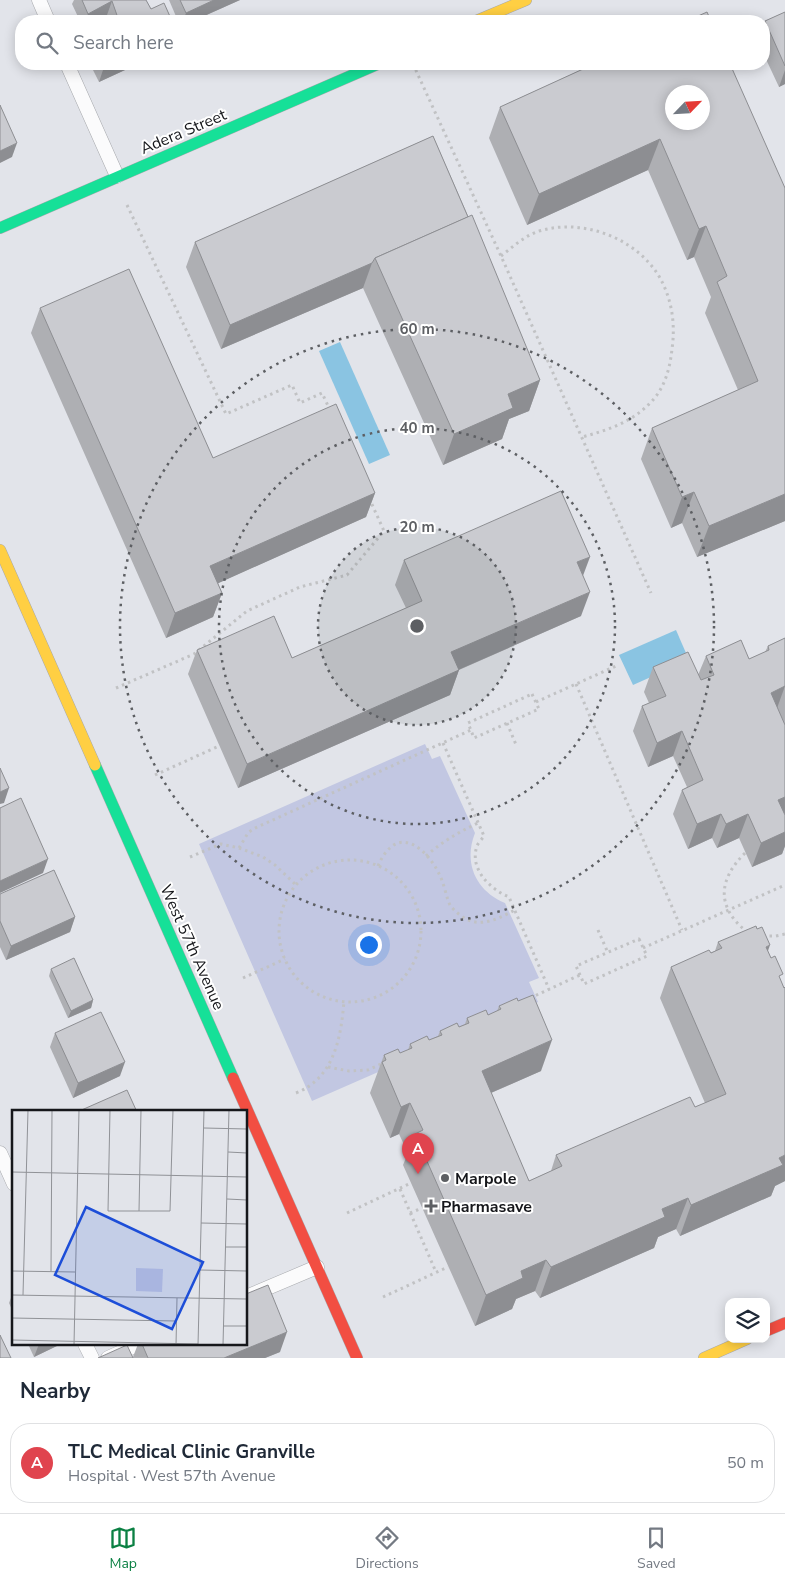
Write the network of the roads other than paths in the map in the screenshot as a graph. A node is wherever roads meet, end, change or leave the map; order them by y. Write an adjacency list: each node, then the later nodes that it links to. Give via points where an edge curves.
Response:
1 (39, 0): 3 (lane)
2 (526, 0): 4 (main road)
3 (45, 15)
4 (490, 15)
5 (70, 70): 7 (lane)
6 (364, 70): 7 (main road, Adera Street)
7 (117, 176): 8 (main road, Adera Street)
8 (0, 228)
9 (0, 550): 10 (main road, West 57th Avenue)
10 (247, 1110)
11 (248, 1113): 14 (main road, West 57th Avenue)
12 (0, 1153): 13 (lane)
13 (12, 1180)
14 (316, 1267): 15 (lane); 23 (main road, West 57th Avenue)
15 (248, 1297)
16 (785, 1323): 17 (main road)
17 (770, 1329)
18 (739, 1343): 24 (main road)
19 (86, 1346): 21 (lane)
20 (135, 1346): 22 (lane)
21 (92, 1358)
22 (108, 1358)
23 (357, 1358)
24 (704, 1358)

